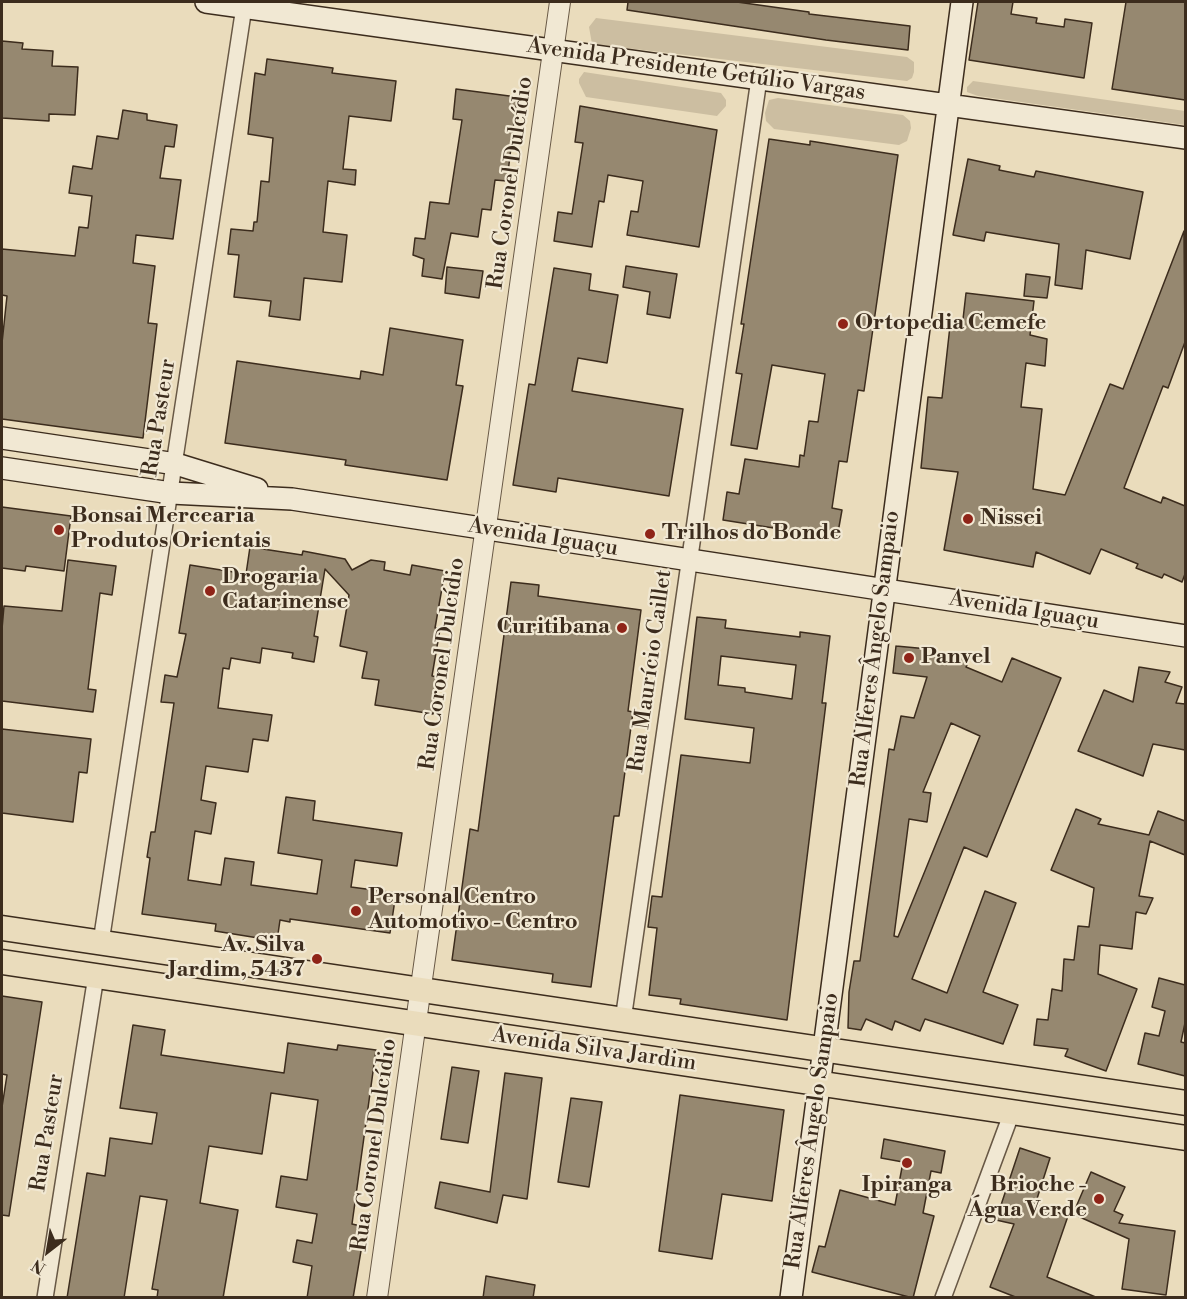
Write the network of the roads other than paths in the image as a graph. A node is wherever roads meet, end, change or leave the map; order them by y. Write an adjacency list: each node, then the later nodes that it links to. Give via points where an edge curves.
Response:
1 (206, 2): 4 (main road, Avenida Presidente Getúlio Vargas)
2 (560, 2): 5 (street, Rua Coronel Dulcídio)
3 (962, 2): 7 (main road, Rua Alferes Ângelo Sampaio)
4 (244, 7): 5 (main road, Avenida Presidente Getúlio Vargas); 10 (street, Rua Pasteur)
5 (553, 50): 6 (main road, Avenida Presidente Getúlio Vargas); 14 (street, Rua Coronel Dulcídio)
6 (759, 79): 7 (main road, Avenida Presidente Getúlio Vargas); 15 (street, Rua Maurício Caillet)
7 (948, 106): 8 (main road, Avenida Presidente Getúlio Vargas); 16 (main road, Rua Alferes Ângelo Sampaio)
8 (1185, 138)
9 (2, 438): 10 (main road, Avenida Iguaçu)
10 (176, 464): 12 (street, Rua Pasteur); 13 (main road, Avenida Iguaçu)
11 (2, 468): 12 (main road, Avenida Iguaçu)
12 (171, 493): 13 (main road, Avenida Iguaçu); 19 (street, Rua Pasteur)
13 (292, 499): 14 (main road, Avenida Iguaçu)
14 (486, 529): 15 (main road, Avenida Iguaçu); 22 (street, Rua Coronel Dulcídio)
15 (690, 560): 16 (main road, Avenida Iguaçu); 24 (street, Rua Maurício Caillet)
16 (884, 590): 17 (main road, Avenida Iguaçu); 27 (main road, Rua Alferes Ângelo Sampaio)
17 (1185, 636)
18 (2, 928): 19 (main road, Avenida Silva Jardim)
19 (101, 942): 22 (main road, Avenida Silva Jardim)
20 (2, 962): 21 (main road, Avenida Silva Jardim)
21 (96, 976): 25 (main road, Avenida Silva Jardim); 33 (street, Rua Pasteur)
22 (421, 990): 23 (main road, Avenida Silva Jardim); 25 (street, Rua Coronel Dulcídio)
23 (588, 1014): 24 (main road, Avenida Silva Jardim); 26 (main road)
24 (623, 1020): 27 (main road, Avenida Silva Jardim)
25 (416, 1023): 26 (main road, Avenida Silva Jardim); 34 (street, Rua Coronel Dulcídio)
26 (540, 1042): 28 (main road, Avenida Silva Jardim)
27 (824, 1050): 28 (main road, Rua Alferes Ângelo Sampaio); 29 (main road, Avenida Silva Jardim)
28 (819, 1083): 31 (main road, Avenida Silva Jardim); 35 (main road, Rua Alferes Ângelo Sampaio)
29 (1162, 1100): 30 (main road, Avenida Silva Jardim); 32 (main road)
30 (1185, 1103)
31 (1012, 1112): 32 (main road, Avenida Silva Jardim); 36 (street)
32 (1183, 1137)
33 (45, 1298)
34 (377, 1298)
35 (791, 1298)
36 (943, 1298)

